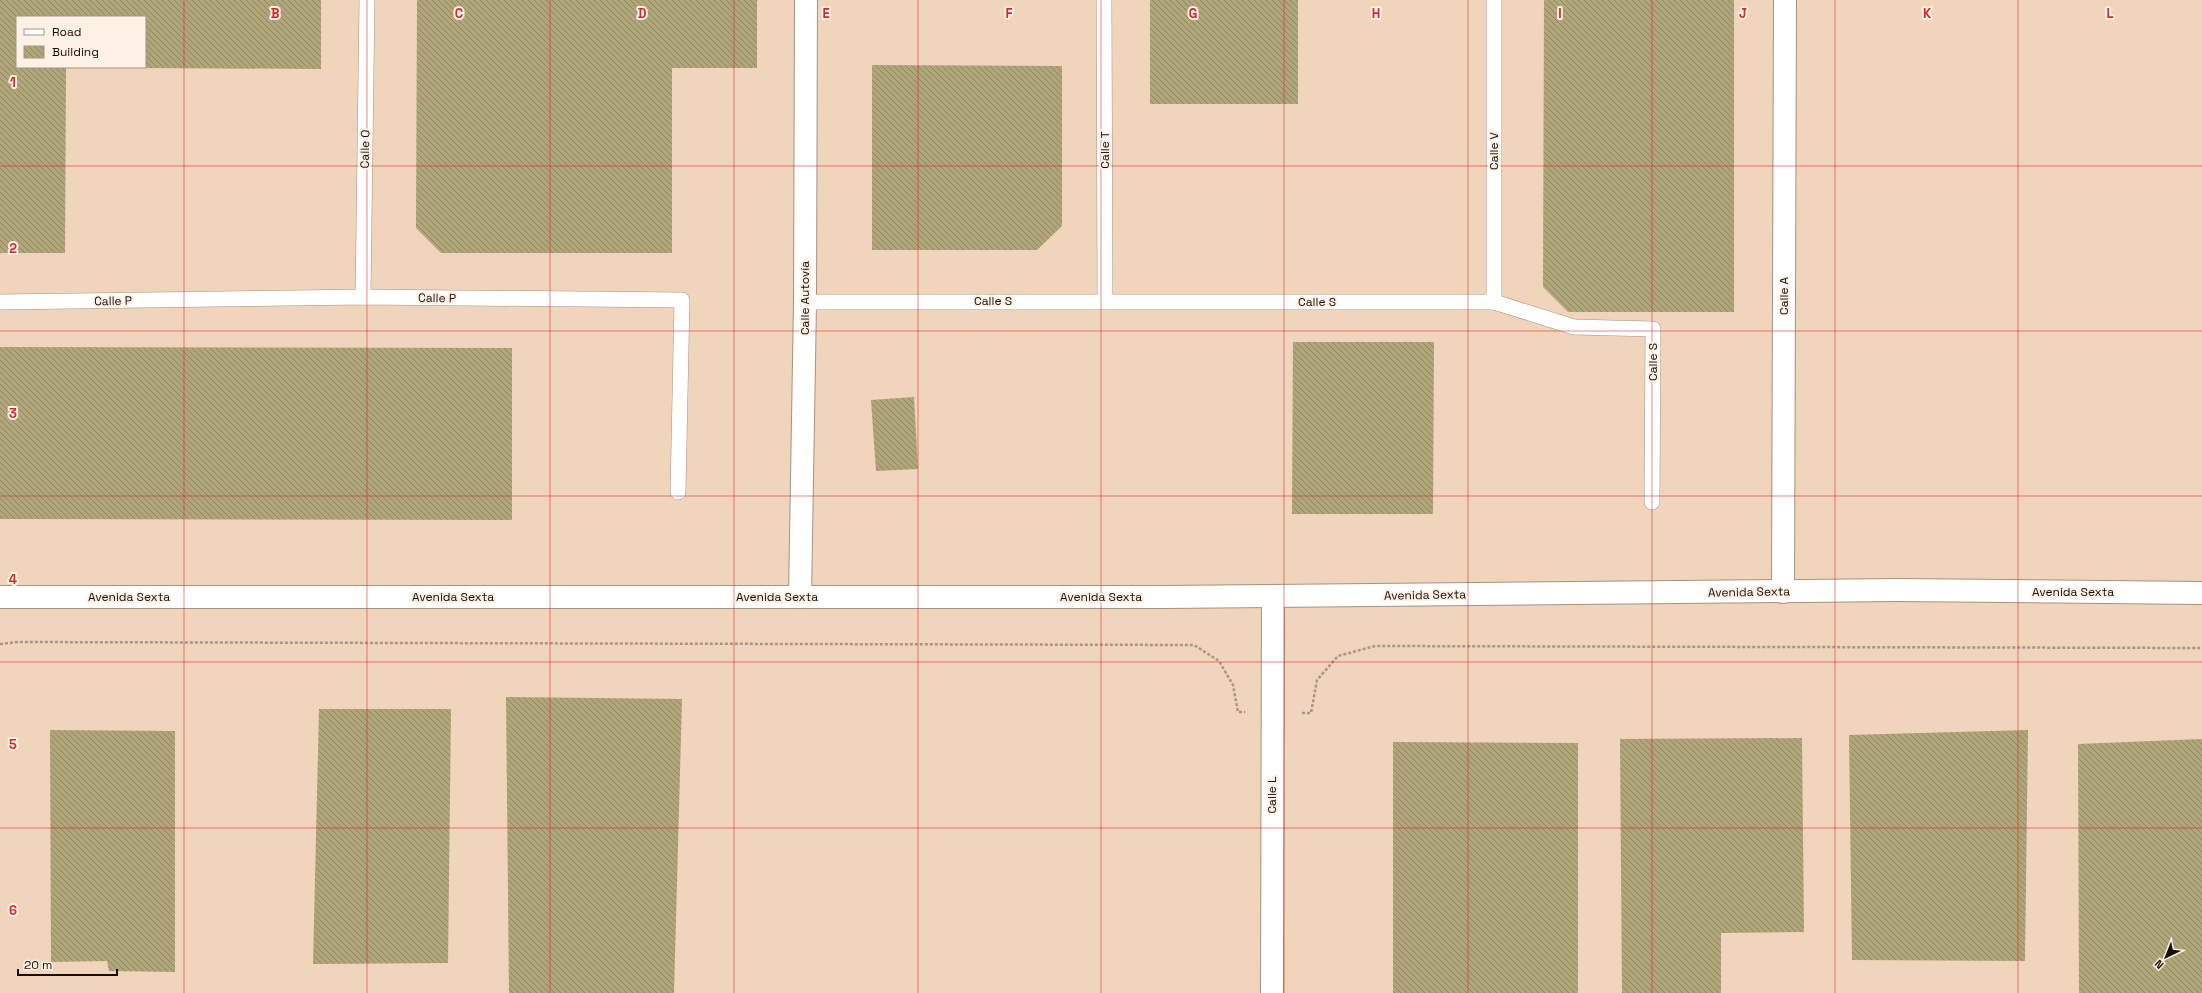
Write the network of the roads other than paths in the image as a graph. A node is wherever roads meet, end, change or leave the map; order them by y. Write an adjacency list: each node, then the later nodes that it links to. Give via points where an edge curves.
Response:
1 (367, 0): 6 (lane, Calle O)
2 (806, 0): 9 (street, Calle Autovía)
3 (1104, 0): 7 (lane, Calle T)
4 (1494, 0): 10 (lane, Calle V)
5 (1785, 0): 13 (street, Calle A)
6 (363, 297): 8 (lane, Calle P); 11 (lane, Calle P, via 682,300)
7 (1105, 301): 9 (lane, Calle S); 10 (lane, Calle S)
8 (0, 302)
9 (806, 302): 17 (street, Calle Autovía)
10 (1494, 302): 12 (lane, Calle S, via 1574,327 1652,329)
11 (678, 492)
12 (1652, 502)
13 (1783, 592): 14 (street, Avenida Sexta, via 1904,590); 15 (street, Avenida Sexta)
14 (2202, 593)
15 (1273, 596): 17 (street, Avenida Sexta); 18 (street, Calle L)
16 (0, 597): 17 (street, Avenida Sexta)
17 (800, 597)
18 (1272, 993)

